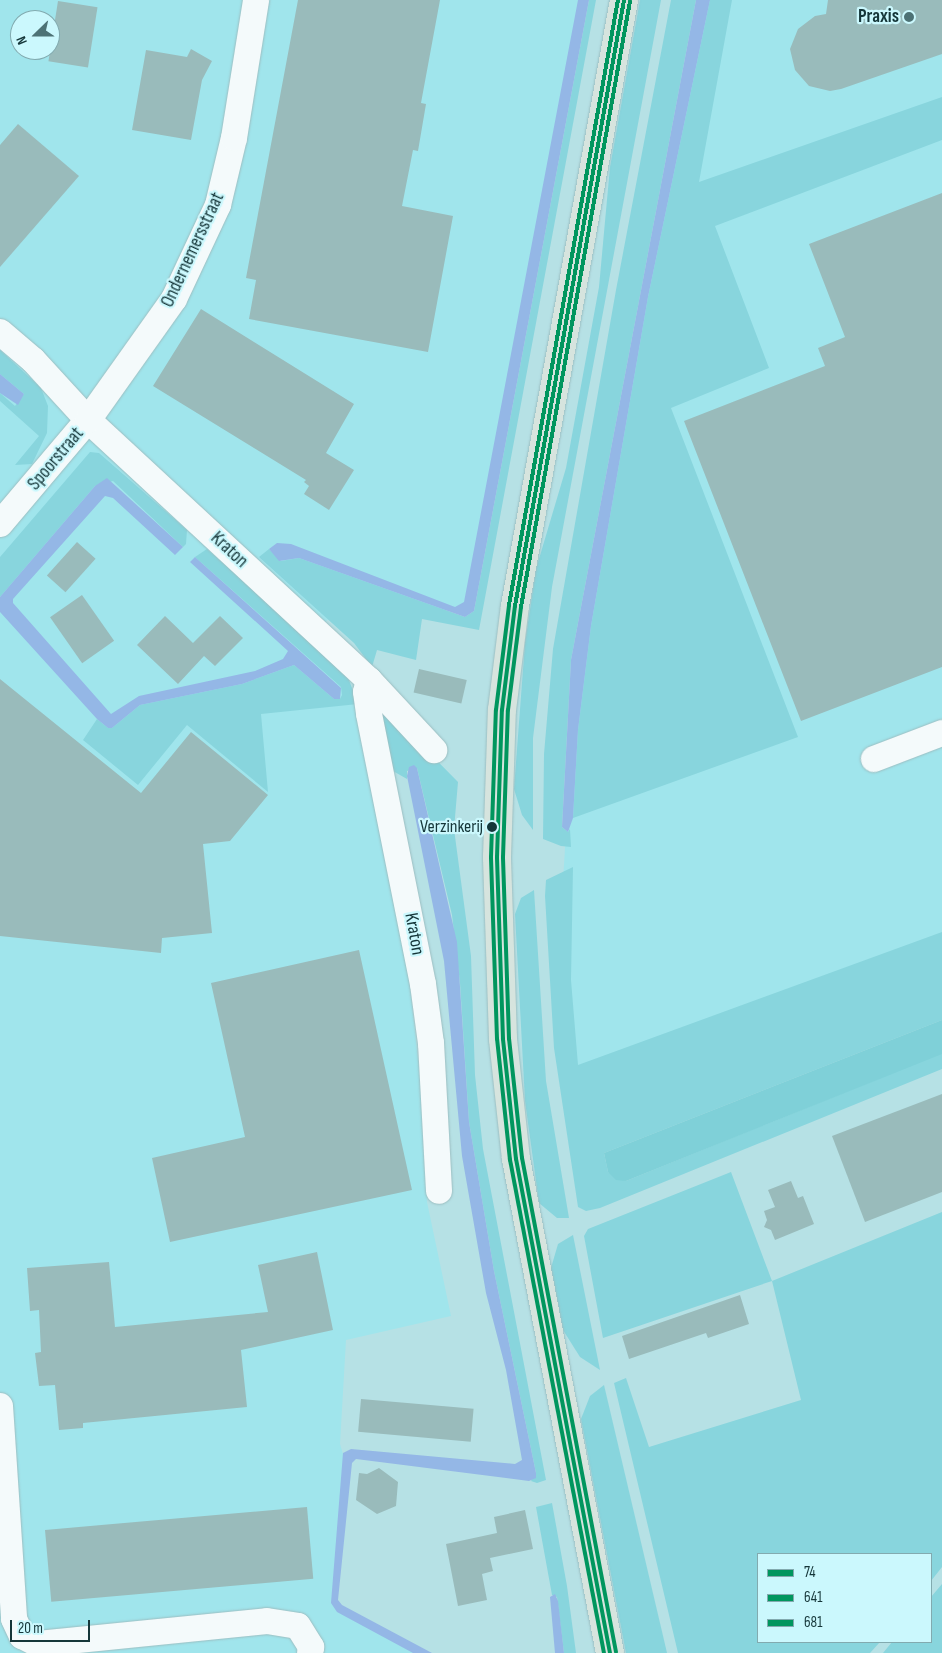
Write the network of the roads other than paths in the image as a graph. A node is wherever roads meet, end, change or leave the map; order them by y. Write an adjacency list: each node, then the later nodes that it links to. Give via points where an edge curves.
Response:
1 (256, 0): 4 (street, Ondernemersstraat, via 234,138 218,205 174,299)
2 (624, 0): 14 (main road, via 515,606 502,710 497,857 503,1039 516,1159)
3 (0, 332): 4 (street, Spoorstraat, via 32,360)
4 (88, 420): 5 (street, Spoorstraat); 6 (street, Kraton)
5 (0, 524)
6 (369, 680): 8 (street, Kraton); 10 (street, Kraton, via 366,692 423,984 431,1043)
7 (942, 733): 9 (street)
8 (434, 750)
9 (874, 759)
10 (438, 1191)
11 (0, 1406): 12 (street)
12 (2, 1474): 13 (street, via 14,1619 22,1636 38,1644 267,1621 298,1626 311,1647)
13 (310, 1653)
14 (610, 1653)

